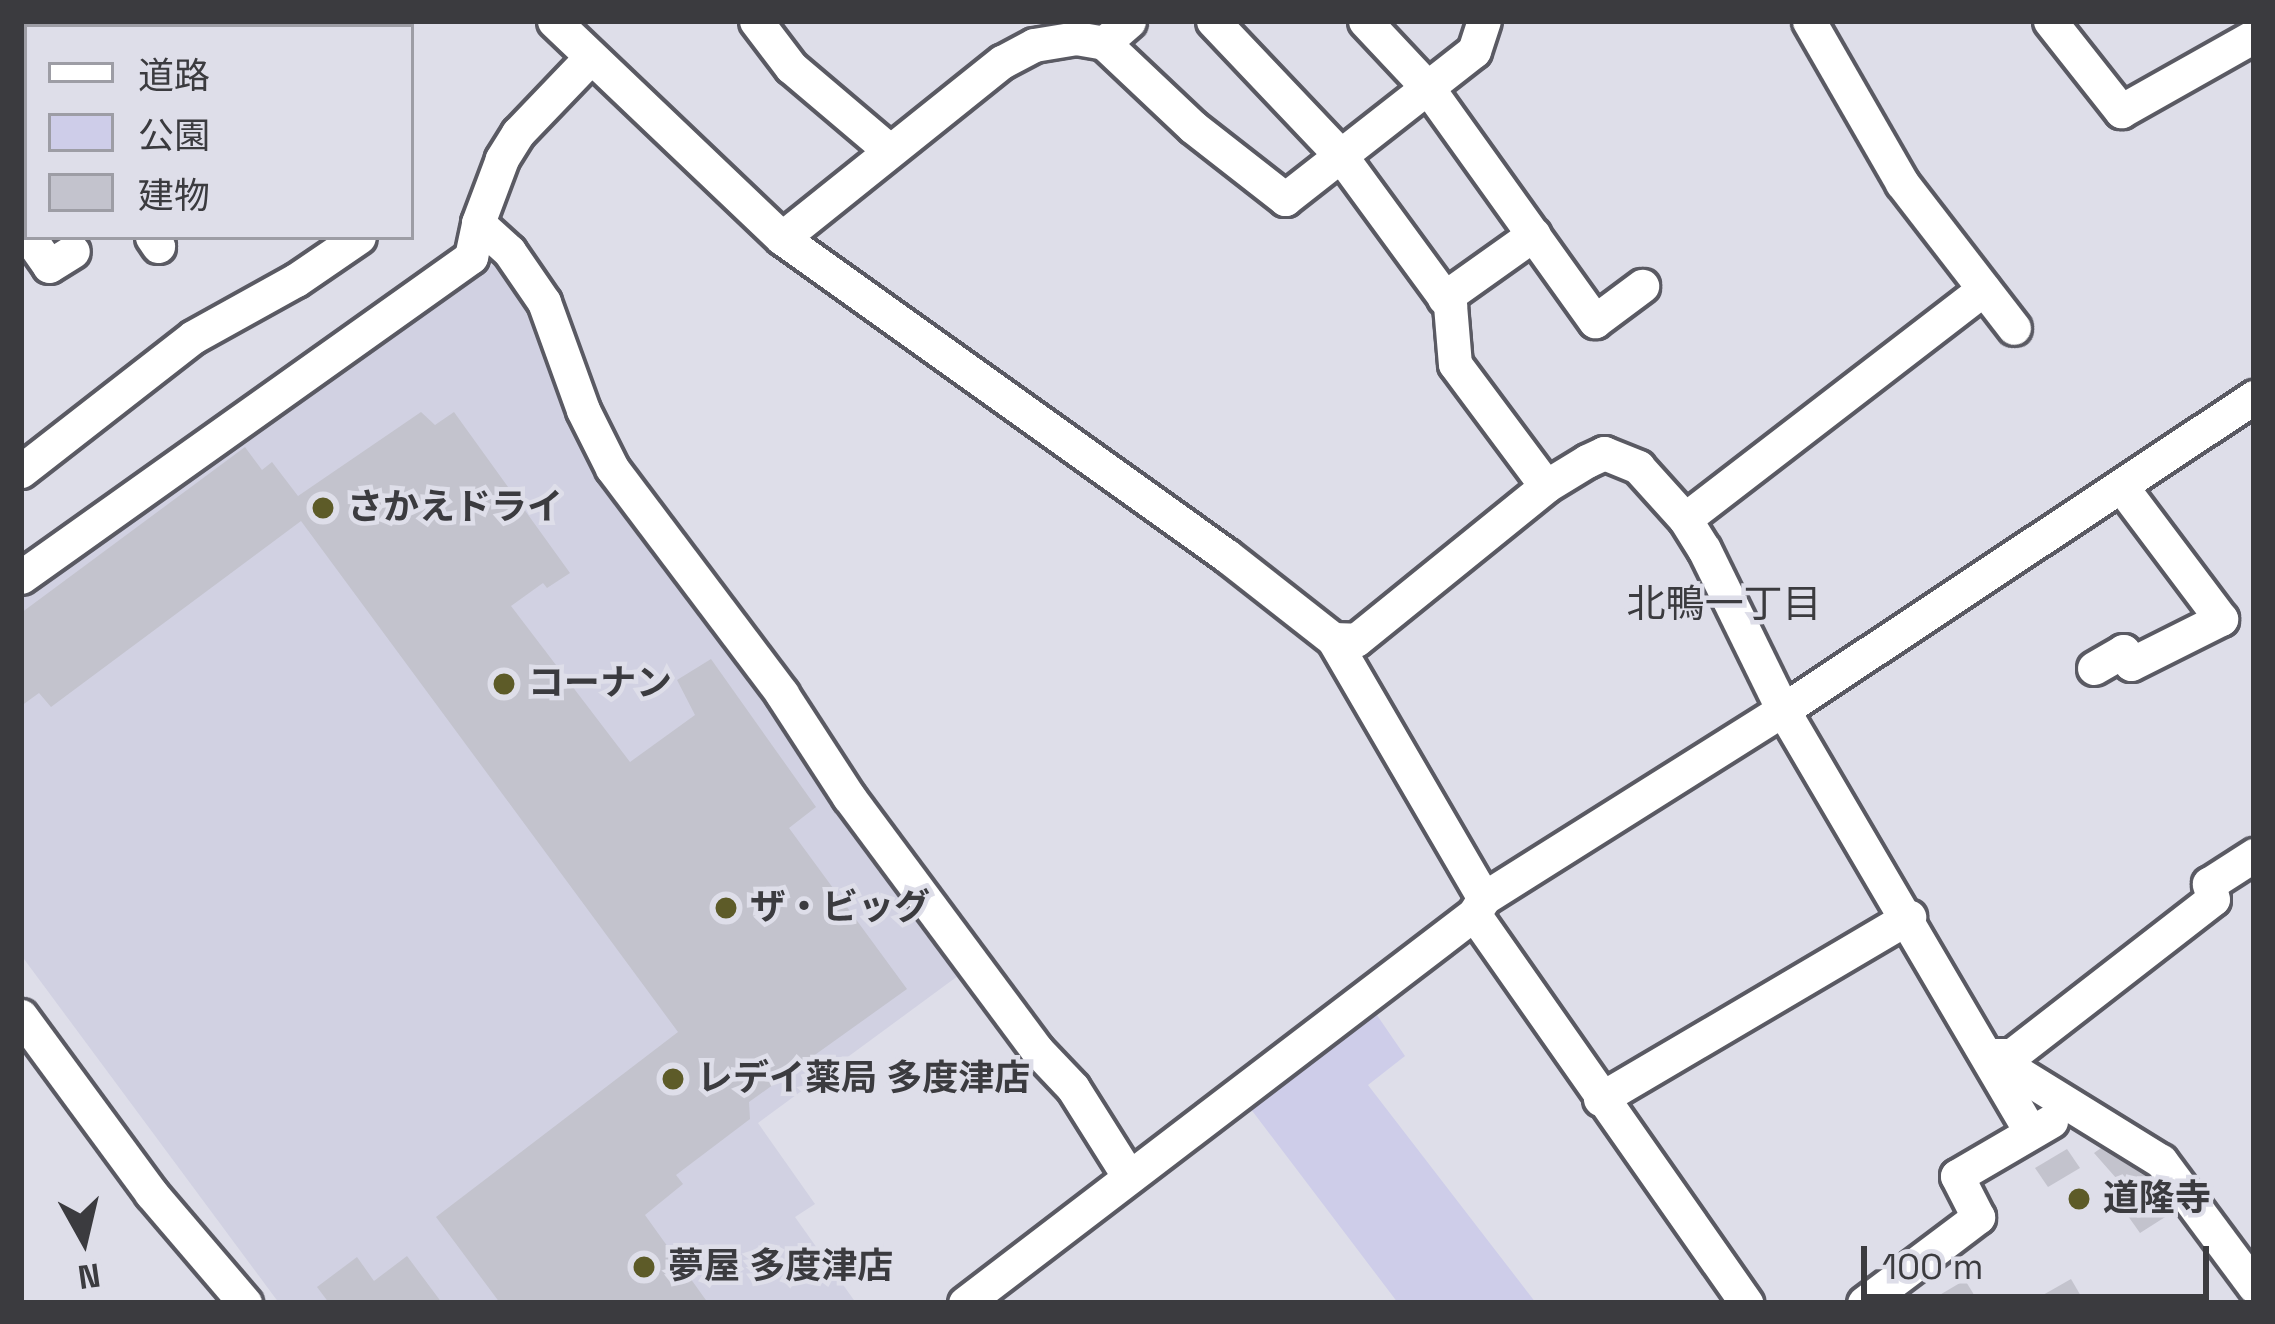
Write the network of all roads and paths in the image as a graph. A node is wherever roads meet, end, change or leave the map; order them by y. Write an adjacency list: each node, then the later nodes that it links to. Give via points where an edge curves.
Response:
1 (554, 21): 10 (street)
2 (756, 21): 12 (street, via 790,67)
3 (1213, 21): 13 (street)
4 (1366, 21): 11 (street)
5 (1484, 21): 11 (street, via 1474,51)
6 (1809, 21): 21 (street, via 1902,183)
7 (2050, 21): 9 (street, via 2121,111)
8 (1117, 32): 12 (street, via 1034,45); 13 (street, via 1192,127 1286,200)
9 (2254, 36)
10 (590, 58): 14 (street, via 518,133); 16 (street)
11 (1427, 88): 13 (street); 15 (street)
12 (889, 150): 16 (street)
13 (1341, 156): 22 (street)
14 (478, 223): 29 (street, via 471,257); 41 (street, via 544,302 612,468 1037,1050 1073,1088)
15 (1534, 234): 20 (street, via 1595,321); 22 (street)
16 (782, 238): 30 (street)
17 (31, 240): 19 (street, via 49,266)
18 (355, 240): 25 (street, via 193,337)
19 (73, 250)
20 (1642, 286)
21 (1984, 289): 23 (street); 28 (street)
22 (1444, 298): 26 (street, via 1455,364)
23 (2014, 328)
24 (2254, 397): 27 (street)
25 (21, 471)
26 (1546, 486): 28 (street, via 1604,452 1638,467); 30 (street, via 1357,640)
27 (2122, 487): 31 (street, via 2221,619 2131,664 2122,651); 32 (street)
28 (1685, 519): 32 (street)
29 (26, 562)
30 (1333, 639): 34 (street)
31 (2094, 668)
32 (1784, 710): 34 (street); 35 (street)
33 (2254, 855): 37 (street, via 2209,884 2213,899 2012,1054)
34 (1479, 906): 38 (street); 41 (street)
35 (1909, 916): 37 (street); 38 (street)
36 (21, 1016): 43 (street)
37 (1990, 1055): 39 (street); 40 (street)
38 (1600, 1099): 45 (street)
39 (2075, 1107): 40 (street); 42 (street, via 2162,1161)
40 (2031, 1132): 46 (street, via 1957,1176 1978,1217)
41 (1129, 1177): 44 (street)
42 (2254, 1286)
43 (245, 1303)
44 (965, 1303)
45 (1746, 1303)
46 (1864, 1303)

